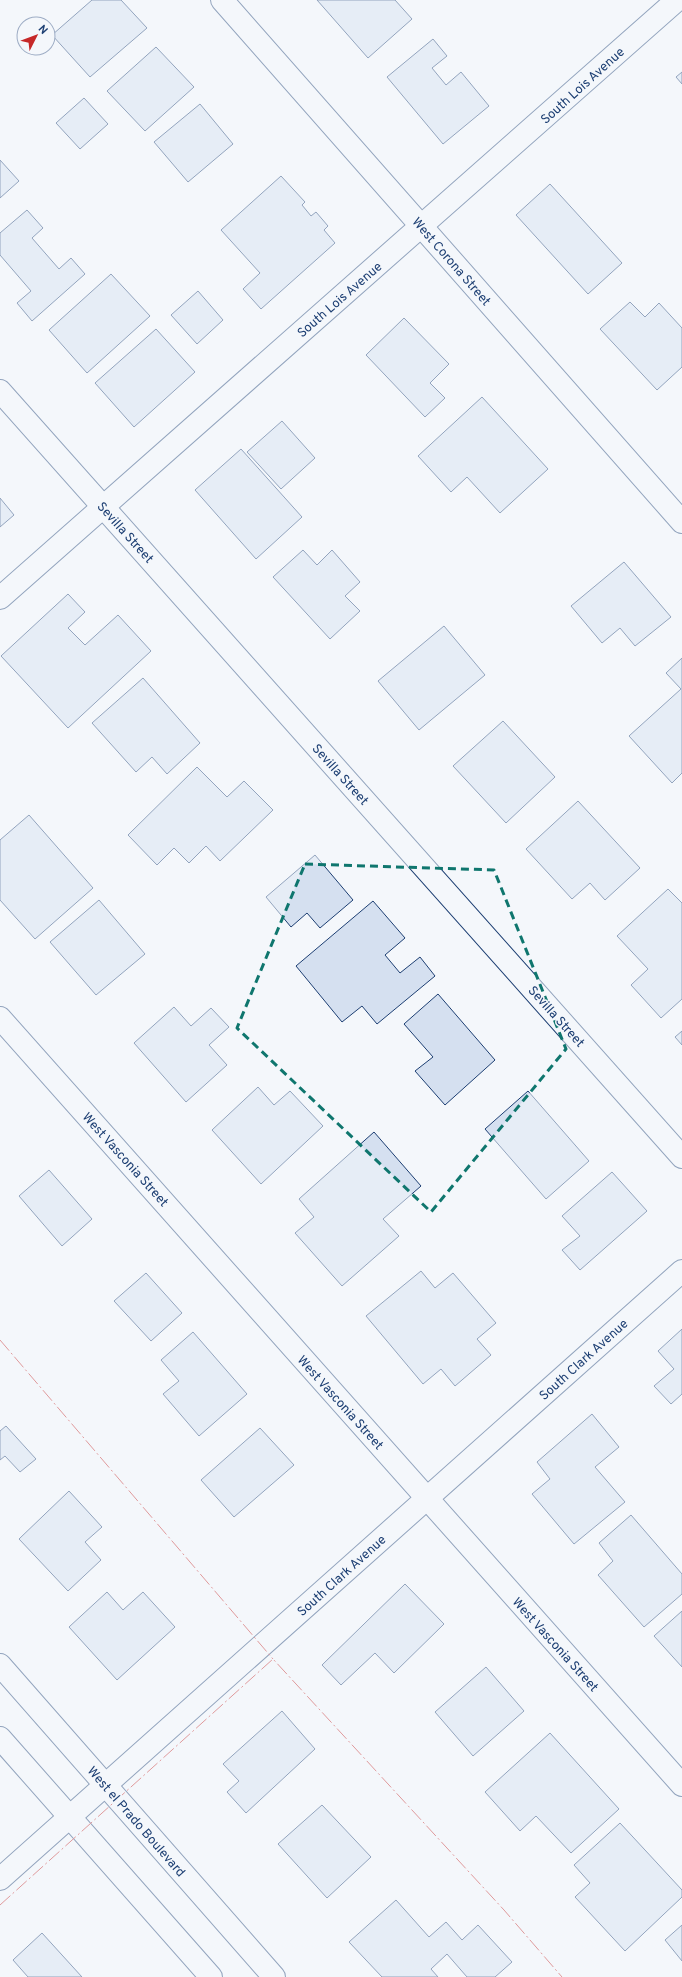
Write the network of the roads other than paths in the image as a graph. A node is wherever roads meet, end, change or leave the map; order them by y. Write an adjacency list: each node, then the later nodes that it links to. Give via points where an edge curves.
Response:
1 (222, 0): 3 (street, West Corona Street)
2 (677, 0): 3 (street, South Lois Avenue)
3 (422, 226): 5 (street, South Lois Avenue); 6 (street, West Corona Street)
4 (0, 391): 5 (street, Sevilla Street)
5 (104, 507): 7 (street, South Lois Avenue); 9 (street, Sevilla Street)
6 (682, 522)
7 (0, 598)
8 (0, 1018): 11 (street, West Vasconia Street)
9 (682, 1157)
10 (682, 1271): 11 (street, South Clark Avenue)
11 (427, 1498): 14 (street, West Vasconia Street); 15 (street, South Clark Avenue)
12 (0, 1665): 15 (street, West el Prado Boulevard)
13 (0, 1738): 16 (street)
14 (682, 1785)
15 (106, 1786): 16 (street, South Clark Avenue); 19 (street, West el Prado Boulevard)
16 (71, 1817): 17 (street, South Clark Avenue); 18 (street)
17 (0, 1879)
18 (211, 1977)
19 (274, 1977)

